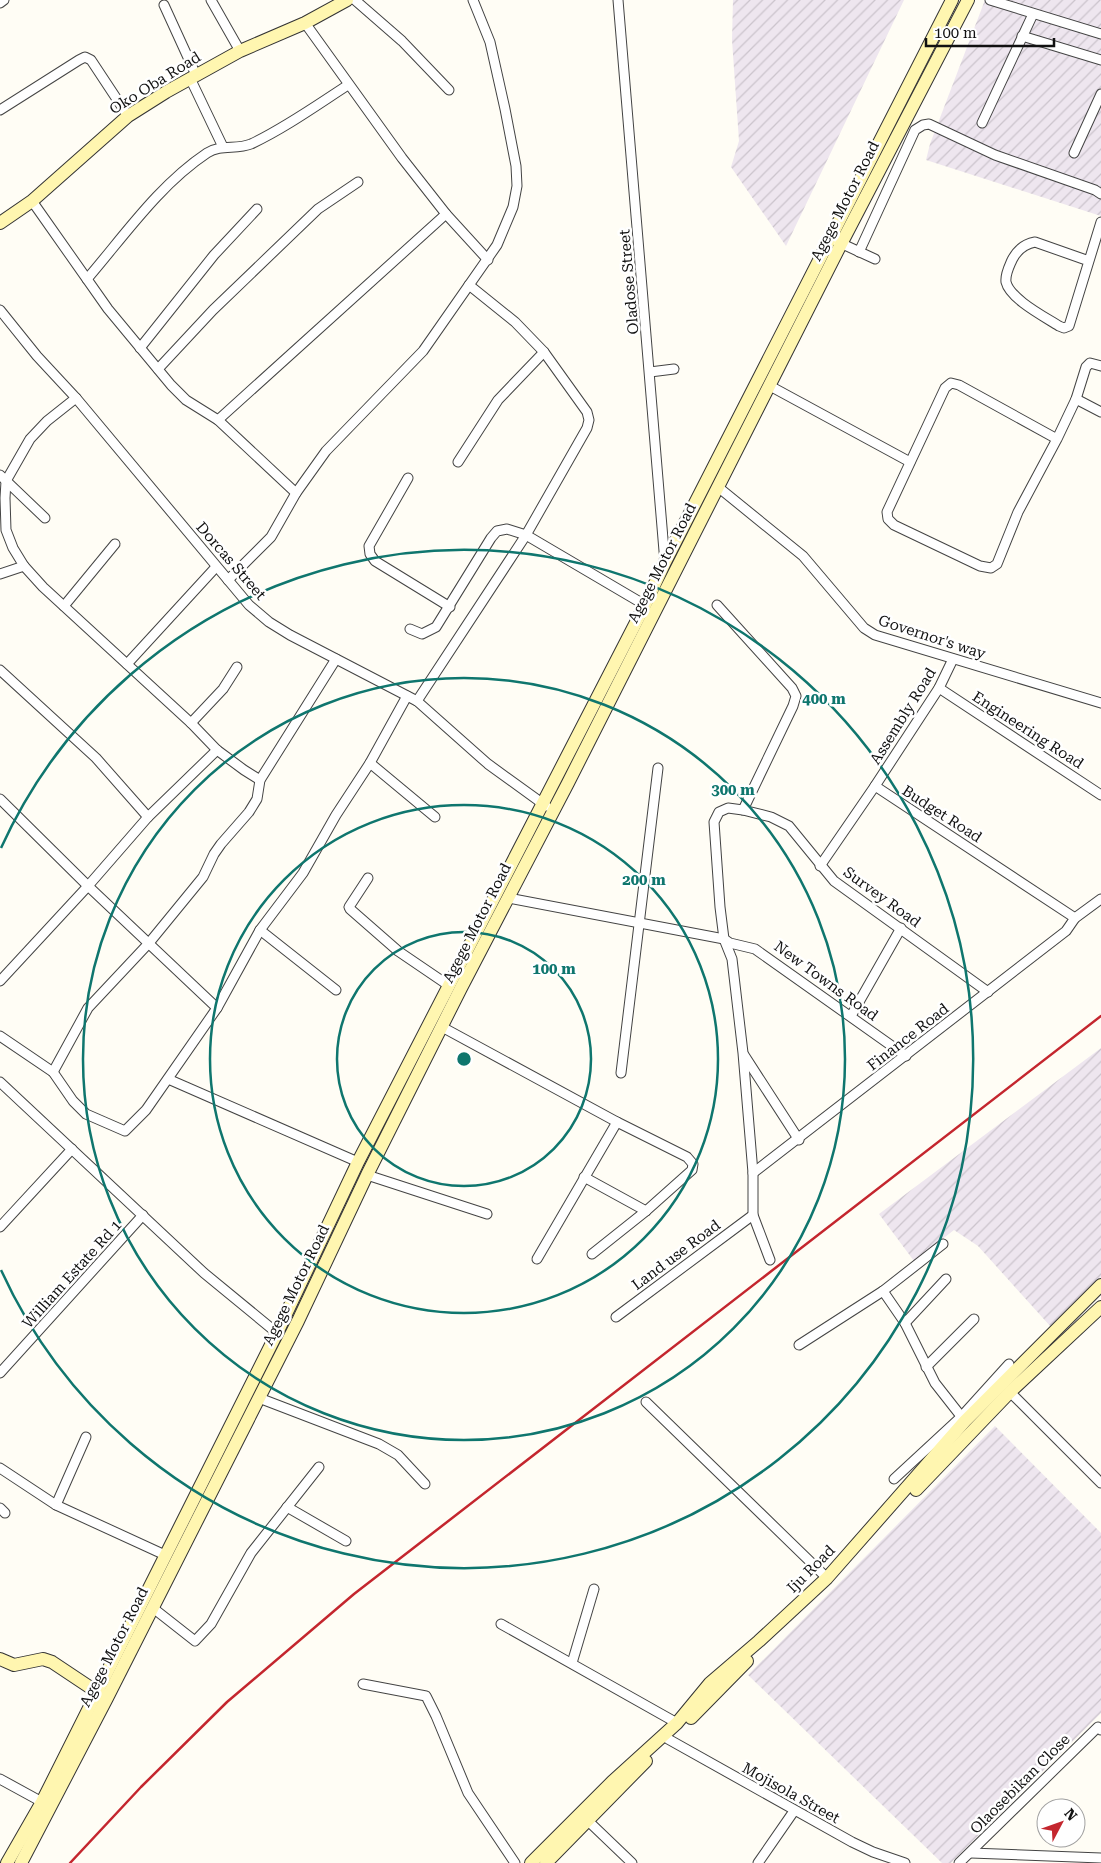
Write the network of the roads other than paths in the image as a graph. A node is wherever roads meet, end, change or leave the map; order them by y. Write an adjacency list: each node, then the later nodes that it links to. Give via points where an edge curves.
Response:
1 (4, 0): 10 (street)
2 (211, 0): 16 (street)
3 (347, 0): 13 (main road, Oko Oba Road)
4 (355, 0): 20 (street, via 402,40)
5 (473, 0): 37 (street, via 490,42 516,166 513,207)
6 (618, 0): 47 (street, Oladose Street)
7 (952, 0): 34 (main road, Agege Motor Road)
8 (968, 0): 34 (main road, Agege Motor Road)
9 (990, 0): 12 (street)
10 (0, 3)
11 (164, 5): 18 (street)
12 (1033, 14): 14 (street); 15 (street)
13 (305, 23): 16 (main road, Oko Oba Road); 19 (street)
14 (1101, 34)
15 (1022, 36): 17 (street); 24 (street)
16 (240, 51): 18 (main road, Oko Oba Road)
17 (1101, 60)
18 (193, 77): 23 (main road, Oko Oba Road); 25 (street)
19 (348, 84): 25 (street, via 250,144 236,148); 31 (street)
20 (449, 90)
21 (1101, 94): 26 (street)
22 (0, 110): 23 (street, via 86,57)
23 (128, 116): 29 (main road, Oko Oba Road)
24 (982, 123)
25 (223, 146): 39 (street, via 197,160 158,194)
26 (1074, 153)
27 (358, 182): 45 (street, via 318,210 213,310)
28 (1101, 194): 35 (street, via 995,155 929,124 922,125 915,130)
29 (32, 201): 33 (main road, Oko Oba Road); 39 (street)
30 (257, 209): 42 (street, via 214,255)
31 (446, 214): 37 (street); 52 (street)
32 (1101, 222): 38 (street)
33 (0, 223)
34 (836, 241): 35 (street); 48 (main road, Agege Motor Road); 63 (main road, Agege Motor Road)
35 (859, 252): 36 (street)
36 (875, 259)
37 (488, 260): 40 (street)
38 (1088, 261): 38 (street, via 1035,242 1028,243 1015,255 1006,272 1008,289 1064,328 1069,326)
39 (87, 278): 42 (street)
40 (469, 285): 43 (street, via 515,322); 59 (street, via 423,351 326,450)
41 (0, 310): 49 (street, Dorcas Street)
42 (140, 348): 45 (street)
43 (544, 352): 54 (street, via 498,400); 61 (street, via 587,412 589,420)
44 (1101, 366): 50 (street, via 1090,363 1086,367)
45 (158, 369): 52 (street, via 186,400)
46 (674, 369): 47 (street)
47 (650, 372): 63 (street, Oladose Street)
48 (770, 386): 55 (street); 58 (main road, Agege Motor Road)
49 (76, 398): 56 (street, via 30,439); 65 (street, Dorcas Street)
50 (1076, 399): 51 (street); 53 (street)
51 (1101, 412)
52 (218, 420): 59 (street)
53 (1057, 439): 55 (street, via 951,383 945,388); 55 (street, via 1018,512 997,564 990,568 894,525 888,519 887,512)
54 (458, 462)
55 (910, 462)
56 (3, 478): 60 (street); 64 (street, via 6,530)
57 (408, 478): 72 (street, via 369,546 370,554 375,561)
58 (718, 487): 66 (main road, Agege Motor Road); 75 (street, Governor's way, via 803,556 864,628 875,635)
59 (296, 493): 68 (street, via 271,537)
60 (46, 518)
61 (526, 535): 69 (street); 72 (street, via 507,529 497,531); 81 (street)
62 (115, 544): 71 (street)
63 (664, 562): 66 (street); 69 (main road, Agege Motor Road)
64 (24, 566): 67 (street); 71 (street)
65 (216, 566): 68 (street, Dorcas Street); 76 (street)
66 (675, 572): 92 (main road, Agege Motor Road)
67 (0, 574)
68 (228, 580): 74 (street, Dorcas Street, via 269,622)
69 (645, 605): 91 (main road, Agege Motor Road)
70 (717, 605): 93 (street, via 796,696)
71 (64, 606): 76 (street)
72 (450, 607): 73 (street, via 430,631 422,634)
73 (410, 629)
74 (336, 659): 80 (street, Dorcas Street); 87 (street)
75 (954, 659): 79 (street, Assembly Road); 82 (street, Governor's way)
76 (127, 664): 83 (street)
77 (238, 667): 83 (street, via 223,689)
78 (0, 670): 95 (street, via 96,758)
79 (939, 688): 88 (street, Assembly Road); 89 (street, Engineering Road)
80 (407, 696): 81 (street, Dorcas Street); 85 (street)
81 (417, 701): 91 (street, Dorcas Street, via 488,764)
82 (1101, 703)
83 (191, 723): 84 (street)
84 (218, 750): 87 (street); 95 (street)
85 (370, 763): 94 (street); 104 (street, via 336,814 303,873)
86 (658, 768): 102 (street)
87 (260, 780): 106 (street, via 257,799 249,812)
88 (875, 786): 96 (street); 101 (street, Budget Road)
89 (1101, 795)
90 (0, 799): 98 (street)
91 (541, 804): 92 (street, Dorcas Street); 108 (main road, Agege Motor Road)
92 (554, 810): 99 (main road, Agege Motor Road)
93 (743, 810): 96 (street, Survey Road, via 790,826); 105 (street, Survey Road, via 728,808 719,812 714,822)
94 (435, 817)
95 (148, 818): 98 (street)
96 (820, 866): 103 (street, Survey Road, via 834,881)
97 (368, 878): 108 (street, via 350,909 398,951)
98 (88, 886): 106 (street); 107 (street)
99 (508, 898): 102 (street, New Towns Road); 113 (main road, Agege Motor Road)
100 (1101, 899): 101 (street, Finance Road)
101 (1075, 918): 110 (street, Finance Road, via 1066,931)
102 (640, 923): 105 (street, New Towns Road); 119 (street)
103 (901, 928): 110 (street, Survey Road); 112 (street)
104 (260, 930): 109 (street); 111 (street)
105 (724, 939): 112 (street, New Towns Road, via 760,951); 115 (street, via 732,959)
106 (149, 943): 111 (street); 118 (street, via 88,1008)
107 (0, 981)
108 (448, 986): 117 (main road, Agege Motor Road)
109 (336, 990)
110 (988, 992): 116 (street, Finance Road)
111 (217, 1008): 120 (street)
112 (851, 1016): 116 (street, New Towns Road)
113 (442, 1026): 117 (main road, Agege Motor Road); 122 (street)
114 (0, 1036): 118 (street)
115 (743, 1053): 124 (street); 128 (street)
116 (906, 1056): 124 (street, Finance Road)
117 (414, 1069): 123 (main road, Agege Motor Road); 125 (main road, Agege Motor Road)
118 (53, 1072): 120 (street, via 86,1114 125,1131 146,1110)
119 (620, 1073)
120 (168, 1079): 127 (street)
121 (0, 1082): 126 (street)
122 (617, 1122): 130 (street); 131 (street, via 687,1157 693,1164 692,1170)
123 (371, 1137): 125 (main road); 127 (main road, Agege Motor Road)
124 (799, 1140): 128 (street, Finance Road)
125 (384, 1143): 129 (main road, Agege Motor Road)
126 (72, 1149): 133 (street); 135 (street)
127 (358, 1162): 147 (main road, Agege Motor Road)
128 (753, 1174): 134 (street)
129 (367, 1175): 132 (street); 153 (main road, Agege Motor Road)
130 (584, 1177): 131 (street); 138 (street)
131 (646, 1211): 137 (street)
132 (487, 1214)
133 (143, 1215): 147 (street); 151 (street, William Estate Rd 1)
134 (753, 1215): 139 (street); 144 (street, Land use Road)
135 (0, 1227)
136 (944, 1244): 142 (street)
137 (592, 1254)
138 (536, 1259)
139 (770, 1260)
140 (946, 1279): 146 (street)
141 (1101, 1285): 155 (main road, Iju Road)
142 (883, 1291): 146 (street); 148 (street)
143 (1101, 1308): 152 (main road, Iju Road)
144 (616, 1318)
145 (974, 1319): 150 (street)
146 (905, 1323): 150 (street)
147 (277, 1333): 165 (main road, Agege Motor Road)
148 (799, 1345)
149 (1008, 1364): 155 (street)
150 (926, 1367): 155 (street)
151 (0, 1373)
152 (1010, 1392): 160 (street); 176 (main road, Iju Road)
153 (259, 1398): 161 (street, via 379,1444 398,1455); 168 (main road, Agege Motor Road)
154 (646, 1402): 166 (street)
155 (963, 1419): 159 (street); 166 (main road, Iju Road)
156 (86, 1437): 162 (street)
157 (319, 1467): 163 (street)
158 (0, 1468): 162 (street)
159 (894, 1479)
160 (1101, 1483)
161 (425, 1484)
162 (56, 1504): 165 (street)
163 (287, 1508): 164 (street); 168 (street, via 251,1553 211,1624 195,1641)
164 (346, 1541)
165 (165, 1555): 173 (main road, Agege Motor Road)
166 (827, 1578): 174 (main road, Iju Road, via 710,1683)
167 (594, 1589): 171 (street)
168 (153, 1608): 173 (main road, Agege Motor Road)
169 (501, 1624): 171 (street)
170 (0, 1659): 173 (main road, via 14,1664 43,1659 52,1662)
171 (572, 1663): 174 (street)
172 (363, 1684): 185 (street, via 426,1696 468,1793)
173 (101, 1695): 178 (main road, Agege Motor Road); 184 (main road, Agege Motor Road)
174 (677, 1723): 180 (main road, Iju Road, via 612,1782)
175 (1101, 1730): 181 (street, Olaosebikan Close, via 1098,1727)
176 (668, 1739): 179 (street, Mojisola Street); 180 (main road, Iju Road)
177 (0, 1779): 178 (street)
178 (42, 1802): 183 (main road, Agege Motor Road)
179 (794, 1811): 189 (street); 190 (street, Mojisola Street, via 873,1852)
180 (584, 1817): 186 (main road, Iju Road); 187 (main road, Iju Road); 188 (street)
181 (971, 1853): 182 (street); 191 (street, Olaosebikan Close)
182 (1101, 1858)
183 (8, 1863)
184 (20, 1863)
185 (515, 1863)
186 (531, 1863)
187 (546, 1863)
188 (632, 1863)
189 (758, 1863)
190 (905, 1863)
191 (959, 1863)

